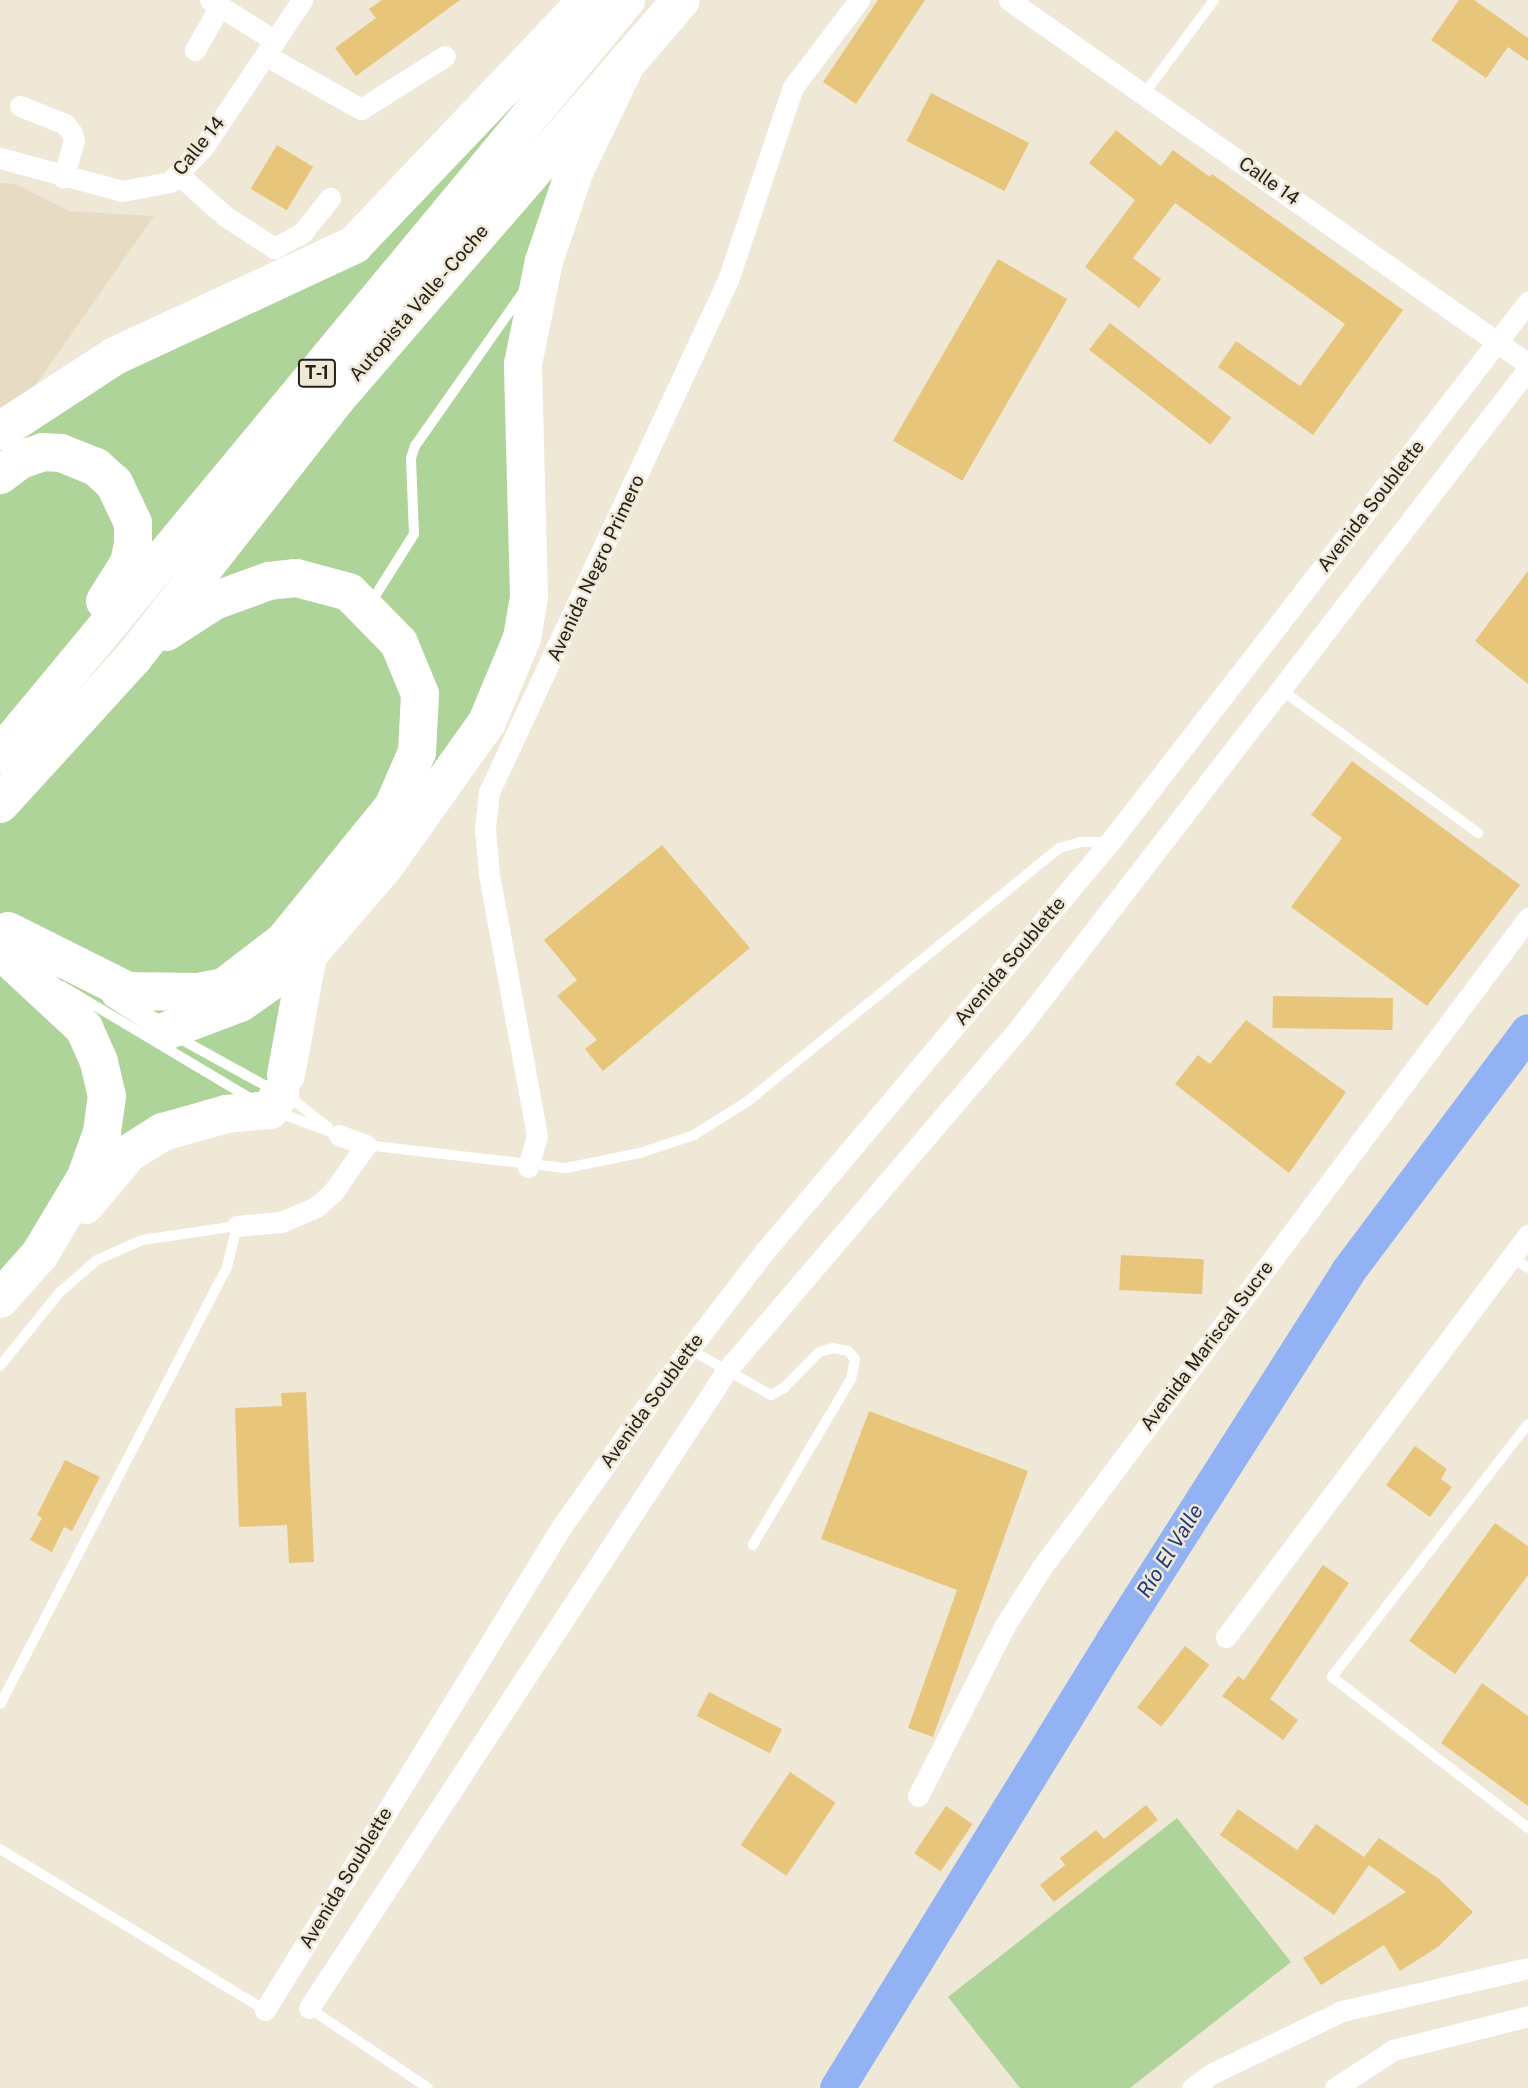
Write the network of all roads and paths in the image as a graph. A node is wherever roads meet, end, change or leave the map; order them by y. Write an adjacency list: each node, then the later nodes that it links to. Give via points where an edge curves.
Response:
1 (302, 0): 9 (street, Calle 14)
2 (594, 0): 23 (highway, via 577,11 354,245 115,356)
3 (626, 0): 28 (highway, Autopista Valle - Coche / T-1)
4 (681, 0): 12 (highway, Autopista Valle - Coche / T-1)
5 (859, 0): 39 (street, Avenida Negro Primero, via 793,87 728,280 489,792 485,829 489,874 537,1136)
6 (1009, 0): 13 (street, Calle 14)
7 (1214, 0): 13 (lane)
8 (215, 3): 9 (street); 10 (street)
9 (270, 48): 11 (street, via 361,109); 16 (street, Calle 14)
10 (195, 50)
11 (445, 55)
12 (628, 60): 19 (highway, via 575,170); 26 (highway, Autopista Valle - Coche / T-1, via 337,399)
13 (1144, 94): 21 (street, Calle 14)
14 (20, 106): 17 (street, via 65,124 72,133 75,141)
15 (0, 158): 17 (street, Calle 14)
16 (179, 175): 17 (street, Calle 14, via 154,188 135,191); 18 (street, via 225,216 274,248 302,233)
17 (63, 177)
18 (330, 198)
19 (544, 261): 25 (lane, via 415,446 411,458 414,534); 34 (highway, via 523,363 529,597 522,638 487,722 457,768 384,867)
20 (1528, 302): 21 (street, Avenida Soublette)
21 (1500, 341): 22 (street, Calle 14); 31 (street, Avenida Soublette)
22 (1528, 366): 27 (street)
23 (0, 431)
24 (0, 475): 28 (highway, via 20,460 43,452 78,456 114,483 133,523 130,563)
25 (368, 607): 26 (highway, via 349,592 296,578 269,581 214,601); 33 (highway, via 399,643 420,694 417,752 393,807 284,941 224,987 160,993 128,991)
26 (134, 657): 29 (highway, Autopista Valle - Coche / T-1)
27 (1280, 689): 30 (lane); 47 (street, via 1023,1023)
28 (4, 750)
29 (0, 804)
30 (1478, 833)
31 (1110, 842): 39 (lane, via 1059,848 748,1101 694,1135 640,1153 566,1168); 45 (street, Avenida Soublette)
32 (1528, 918): 52 (street, Avenida Mariscal Sucre, via 1042,1567 1004,1627)
33 (3, 943): 35 (street); 36 (lane); 43 (highway, via 84,1028 107,1096 102,1132 86,1177 40,1254)
34 (307, 956): 35 (highway, via 240,1003); 36 (highway)
35 (166, 1031): 36 (lane)
36 (279, 1093): 37 (lane); 37 (lane); 44 (highway, via 185,1123 130,1153)
37 (339, 1135): 38 (street)
38 (366, 1145): 39 (lane); 40 (street, via 349,1175 316,1207 281,1222)
39 (528, 1167)
40 (237, 1226): 46 (lane, via 155,1237 97,1260 60,1292); 51 (lane, via 227,1267)
41 (1528, 1235): 42 (street)
42 (1520, 1263): 50 (street)
43 (0, 1299)
44 (0, 1310)
45 (689, 1349): 47 (lane); 57 (street, Avenida Soublette, via 562,1525)
46 (0, 1366)
47 (727, 1370): 49 (lane, via 771,1395 819,1352 833,1348 848,1351 855,1359 851,1379); 56 (street)
48 (1526, 1431): 53 (lane, via 1332,1677)
49 (752, 1545)
50 (1226, 1637)
51 (0, 1704)
52 (918, 1796)
53 (1528, 1828)
54 (0, 1849): 57 (lane)
55 (1528, 1968): 60 (street, via 1342,2011 1211,2074)
56 (309, 2008): 59 (lane)
57 (265, 2010)
58 (1528, 2016): 61 (street, via 1394,2050)
59 (428, 2088)
60 (1192, 2088)
61 (1335, 2088)

